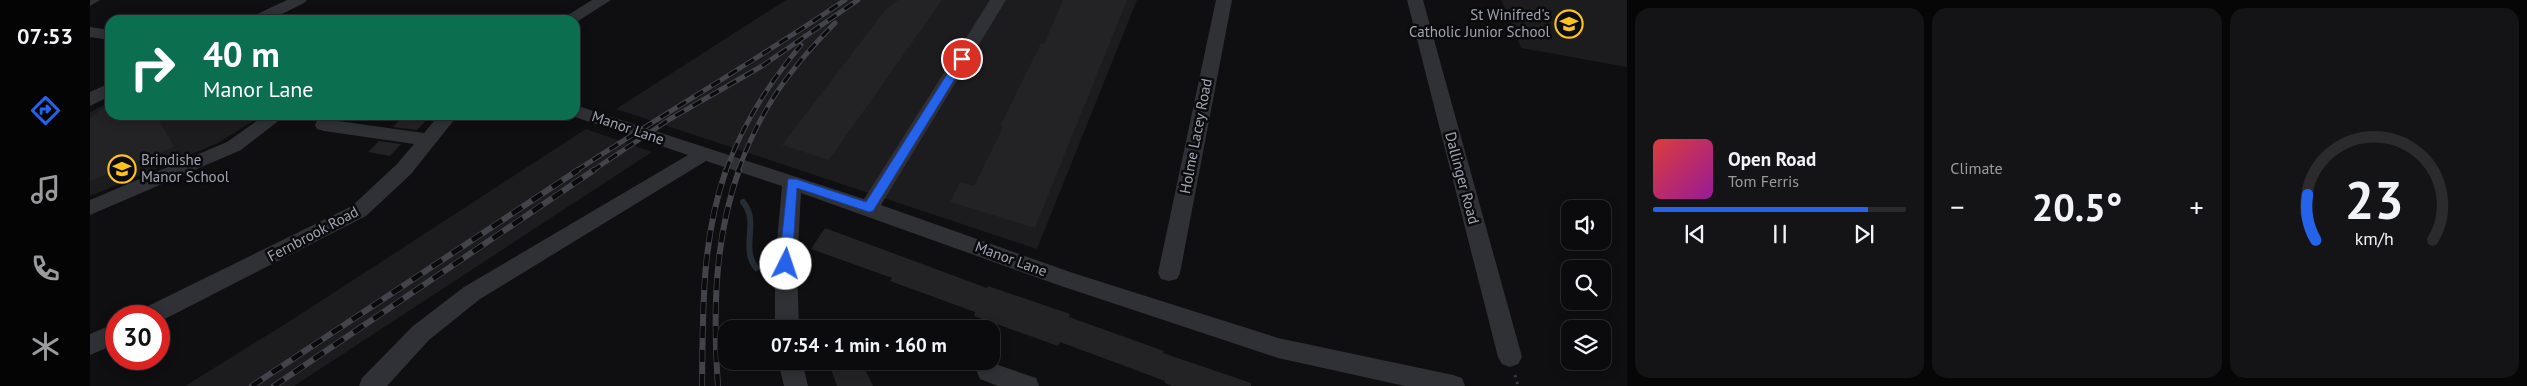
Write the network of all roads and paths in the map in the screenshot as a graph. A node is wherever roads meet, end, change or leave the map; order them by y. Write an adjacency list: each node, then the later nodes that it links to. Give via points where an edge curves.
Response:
1 (299, 0): 6 (street)
2 (603, 0): 7 (street)
3 (998, 0): 20 (street)
4 (1224, 0): 21 (street, Holme Lacey Road)
5 (1415, 0): 26 (street, Dallinger Road)
6 (268, 15)
7 (577, 15)
8 (90, 32): 9 (street)
9 (105, 34)
10 (105, 91): 11 (street)
11 (90, 100)
12 (580, 113): 17 (street, Manor Lane)
13 (270, 120): 19 (street, via 234,146)
14 (444, 120): 16 (street, Fernbrook Road)
15 (324, 125): 16 (street)
16 (428, 140): 22 (street, Fernbrook Road, via 386,188 359,211)
17 (704, 154): 18 (street, Manor Lane); 29 (street, via 472,293 421,333)
18 (792, 182): 20 (street, Manor Lane); 23 (street, via 786,264)
19 (90, 208)
20 (869, 208): 32 (street, Manor Lane, via 1066,279 1278,348)
21 (1169, 273)
22 (170, 306)
23 (787, 320)
24 (105, 338): 25 (street)
25 (90, 346)
26 (1510, 356)
27 (792, 370): 30 (street)
28 (989, 372): 31 (street)
29 (371, 386)
30 (796, 386)
31 (1027, 386)
32 (1453, 386)

